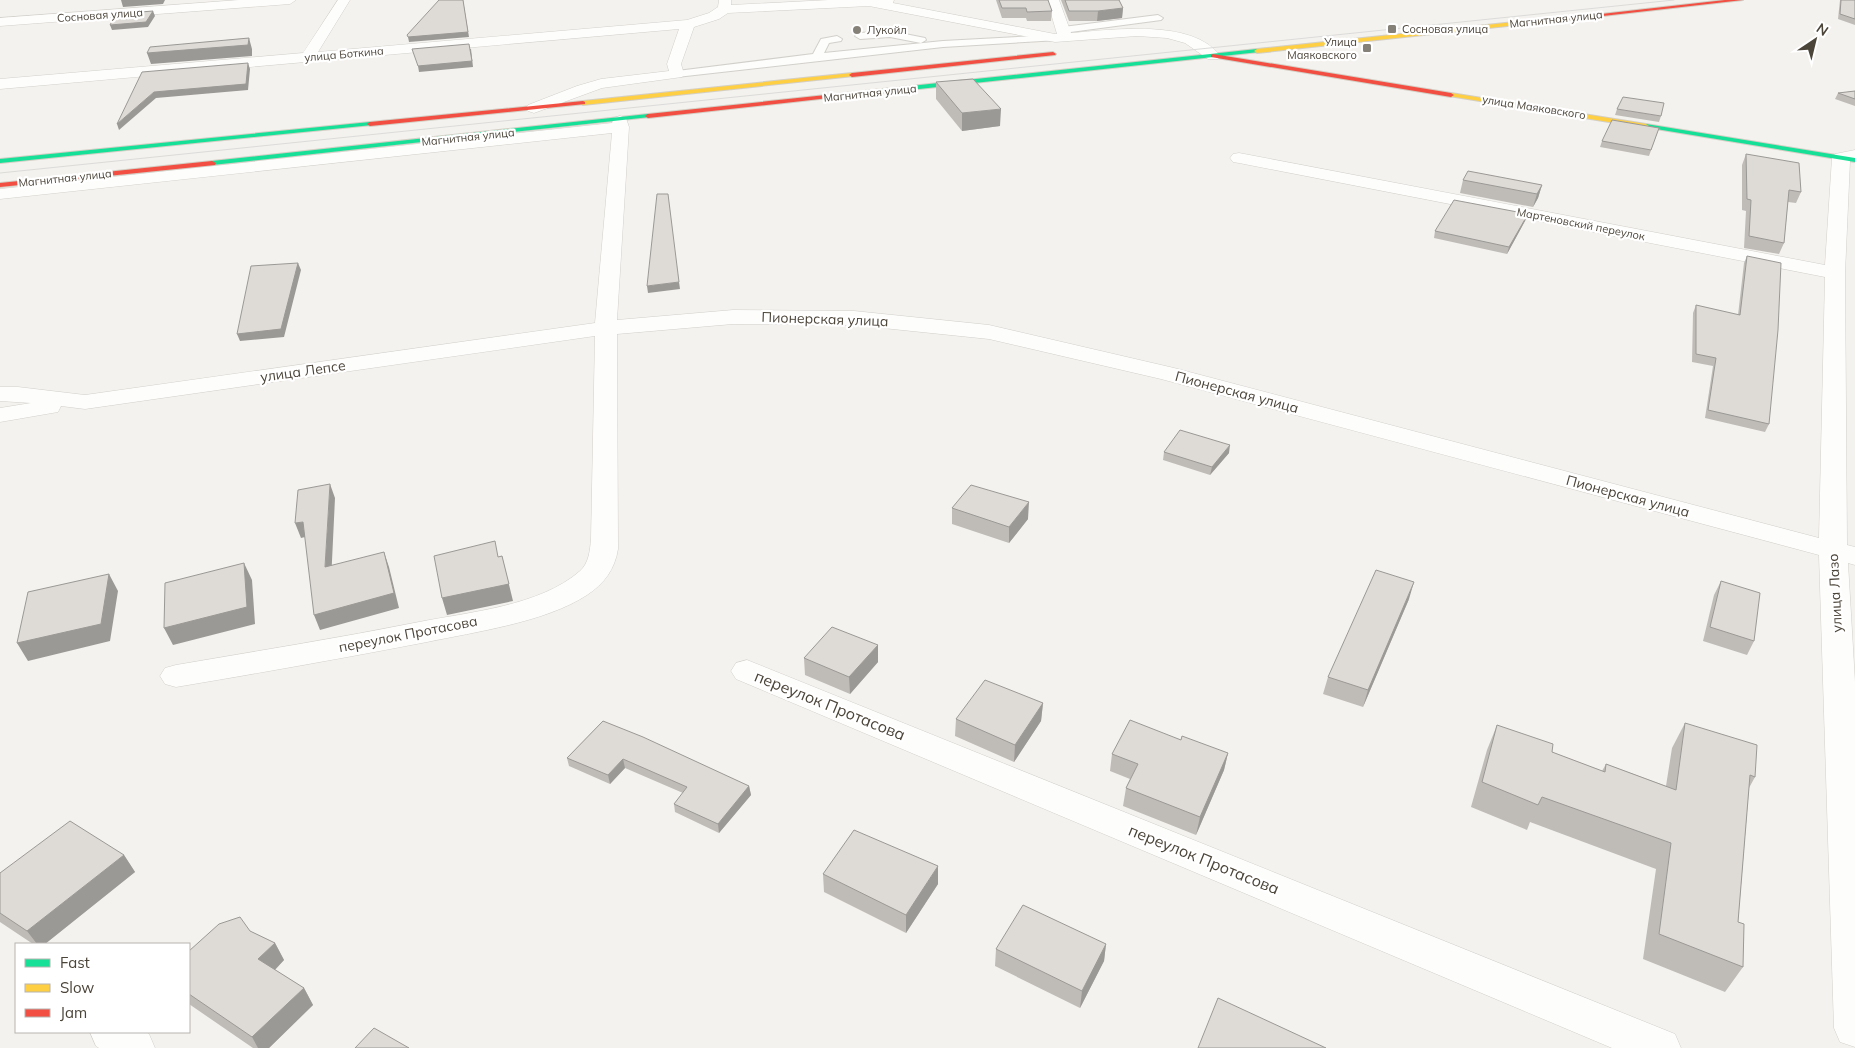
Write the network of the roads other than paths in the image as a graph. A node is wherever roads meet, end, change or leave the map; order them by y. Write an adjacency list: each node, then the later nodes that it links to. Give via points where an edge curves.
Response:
1 (290, 0): 9 (street, Сосновая улица)
2 (344, 0): 21 (street)
3 (922, 0): 6 (street)
4 (1053, 0): 11 (street)
5 (1740, 0): 19 (main road, Магнитная улица)
6 (869, 2): 7 (street); 11 (street)
7 (725, 4): 10 (street, улица Боткина, via 714,16)
8 (1158, 18): 11 (lane)
9 (0, 22)
10 (688, 24): 21 (street, улица Боткина); 22 (street, via 674,64)
11 (1061, 34): 15 (street, via 1137,32); 16 (lane)
12 (860, 36): 16 (lane, via 890,34)
13 (837, 38): 20 (lane, via 825,41)
14 (1208, 38): 15 (main road)
15 (1190, 40): 17 (main road); 19 (street)
16 (943, 44): 20 (lane)
17 (1151, 44)
18 (1063, 53): 24 (main road, Магнитная улица)
19 (1213, 56): 25 (main road, Магнитная улица); 27 (main road, улица Маяковского)
20 (817, 57): 22 (lane)
21 (307, 58): 23 (street, улица Боткина)
22 (677, 74): 24 (street, via 601,84)
23 (0, 84)
24 (534, 108): 28 (main road, Магнитная улица)
25 (621, 124): 29 (main road, Магнитная улица); 30 (street); 32 (street, переулок Протасова)
26 (1239, 158): 31 (street, Мартеновский переулок)
27 (1850, 158): 31 (street, улица Лазо)
28 (0, 161)
29 (0, 185)
30 (0, 194)
31 (1835, 273): 36 (street, улица Лазо)
32 (606, 328): 34 (street, улица Лепсе); 36 (street, Пионерская улица, via 733,317 835,317 988,332 1166,373); 38 (street, переулок Протасова, via 606,539 603,559 592,576 576,589 554,600 460,625)
33 (0, 394): 34 (street, улица Лепсе)
34 (85, 402): 35 (street)
35 (0, 415)
36 (1844, 554): 39 (street, улица Лазо)
37 (747, 671): 42 (street, переулок Протасова)
38 (176, 676)
39 (1855, 1028)
40 (112, 1033): 41 (street)
41 (134, 1048)
42 (1660, 1048)

